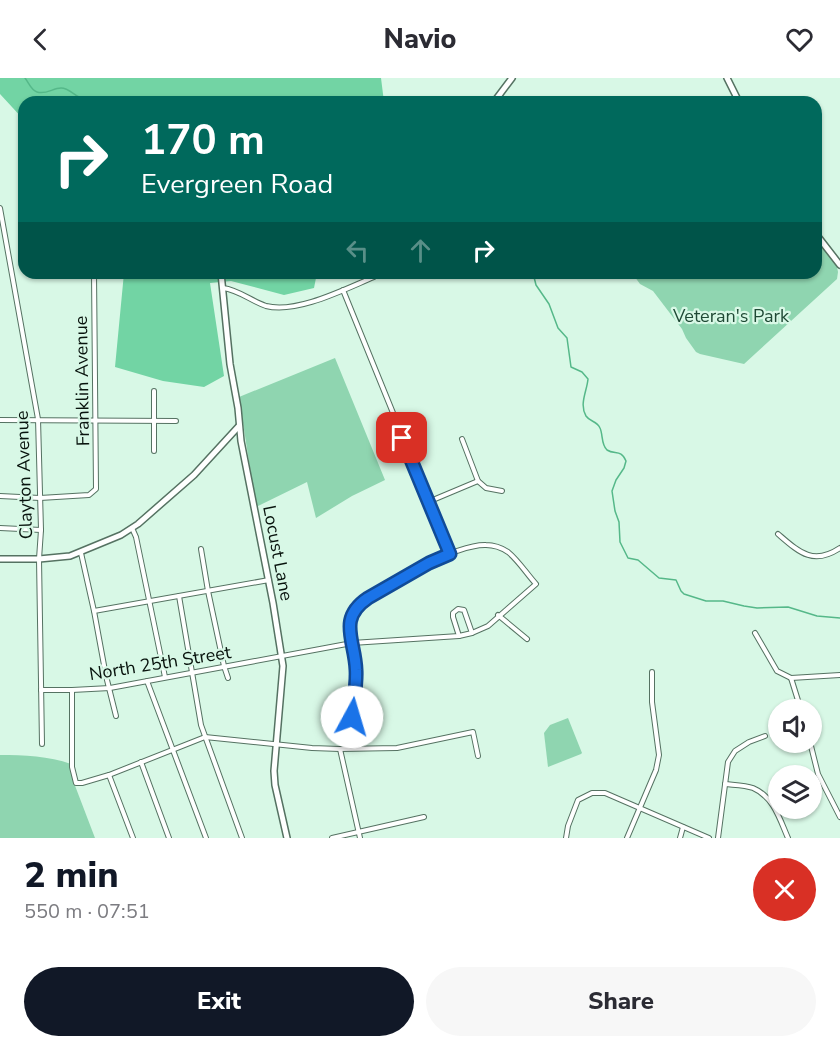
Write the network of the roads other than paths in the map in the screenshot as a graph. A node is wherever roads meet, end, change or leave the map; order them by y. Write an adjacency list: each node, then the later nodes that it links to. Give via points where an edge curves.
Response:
1 (512, 78): 4 (street)
2 (736, 78): 3 (street)
3 (728, 80): 5 (street)
4 (498, 96)
5 (736, 96)
6 (0, 208): 15 (street, Clayton Avenue)
7 (822, 242): 8 (street)
8 (840, 265)
9 (94, 279): 17 (street, Franklin Avenue)
10 (221, 279): 12 (street, Locust Lane)
11 (369, 279): 13 (street)
12 (222, 288): 13 (street, via 268,306 285,308); 20 (street, Locust Lane)
13 (343, 290): 27 (street)
14 (154, 391): 18 (street)
15 (38, 419): 16 (street); 17 (street); 26 (street, Clayton Avenue)
16 (0, 420)
17 (96, 420): 18 (street); 26 (street, Franklin Avenue, via 96,489 89,495)
18 (155, 420): 19 (street); 22 (street)
19 (176, 421)
20 (239, 426): 29 (street, via 194,475); 38 (street, Locust Lane)
21 (462, 439): 23 (street)
22 (154, 451)
23 (478, 480): 24 (street, via 486,488); 27 (street)
24 (502, 491)
25 (0, 496): 26 (street)
26 (40, 498): 30 (street, Clayton Avenue)
27 (428, 502): 35 (street)
28 (0, 528): 30 (street)
29 (132, 528): 34 (street); 41 (street)
30 (42, 530): 37 (street, Clayton Avenue)
31 (778, 534): 32 (street, via 807,555 824,555)
32 (840, 548)
33 (201, 549): 39 (street)
34 (81, 553): 37 (street); 42 (street)
35 (450, 554): 43 (street, via 487,544 497,547 508,552 536,584); 48 (street, via 359,604 349,624)
36 (0, 559): 37 (street)
37 (39, 559): 59 (street, Clayton Avenue)
38 (268, 580): 39 (street); 49 (street, Locust Lane)
39 (208, 591): 40 (street); 50 (street)
40 (179, 596): 41 (street); 52 (street)
41 (150, 602): 42 (street); 54 (street)
42 (94, 611): 58 (street)
43 (498, 615): 44 (street, via 488,626); 47 (street)
44 (472, 633): 46 (street, North 25th Street); 46 (street, via 464,610 458,609 453,617)
45 (755, 633): 56 (street, via 777,671)
46 (459, 636): 48 (street, North 25th Street)
47 (527, 639)
48 (352, 644): 49 (street, North 25th Street); 63 (street, via 357,671)
49 (282, 656): 50 (street, North 25th Street); 67 (street, Locust Lane)
50 (224, 666): 52 (street, North 25th Street); 55 (street)
51 (652, 672): 75 (street, via 659,755)
52 (192, 673): 54 (street, North 25th Street); 65 (street)
53 (840, 675): 56 (street)
54 (165, 677): 57 (street, North 25th Street)
55 (228, 678)
56 (791, 678): 61 (street)
57 (147, 681): 58 (street, North 25th Street); 68 (street)
58 (110, 688): 60 (street, North 25th Street); 62 (street)
59 (41, 690): 60 (street, North 25th Street); 66 (street, Clayton Avenue)
60 (72, 690): 73 (street, via 72,767 76,783)
61 (798, 699)
62 (116, 716)
63 (352, 717)
64 (765, 736): 74 (street, via 735,751 728,762)
65 (204, 737): 67 (street); 68 (street); 84 (street)
66 (42, 744)
67 (277, 744): 69 (street); 85 (street, Locust Lane, via 275,785)
68 (172, 749): 72 (street); 80 (street)
69 (340, 749): 71 (street, via 397,748 473,732); 79 (street)
70 (813, 753): 77 (street, via 818,774)
71 (478, 756)
72 (141, 762): 73 (street); 82 (street)
73 (109, 775): 81 (street)
74 (725, 784): 92 (street); 93 (street, via 752,787 766,795)
75 (641, 807): 78 (street); 88 (street, via 605,793 592,793 578,801); 89 (street)
76 (424, 817): 79 (street)
77 (840, 817)
78 (683, 827): 90 (street); 91 (street)
79 (359, 832): 86 (street); 87 (street)
80 (205, 837): 83 (street)
81 (133, 838)
82 (169, 838)
83 (199, 838)
84 (242, 838)
85 (287, 838)
86 (332, 838)
87 (360, 838)
88 (566, 838)
89 (627, 838)
90 (680, 838)
91 (709, 838)
92 (718, 838)
93 (788, 838)

